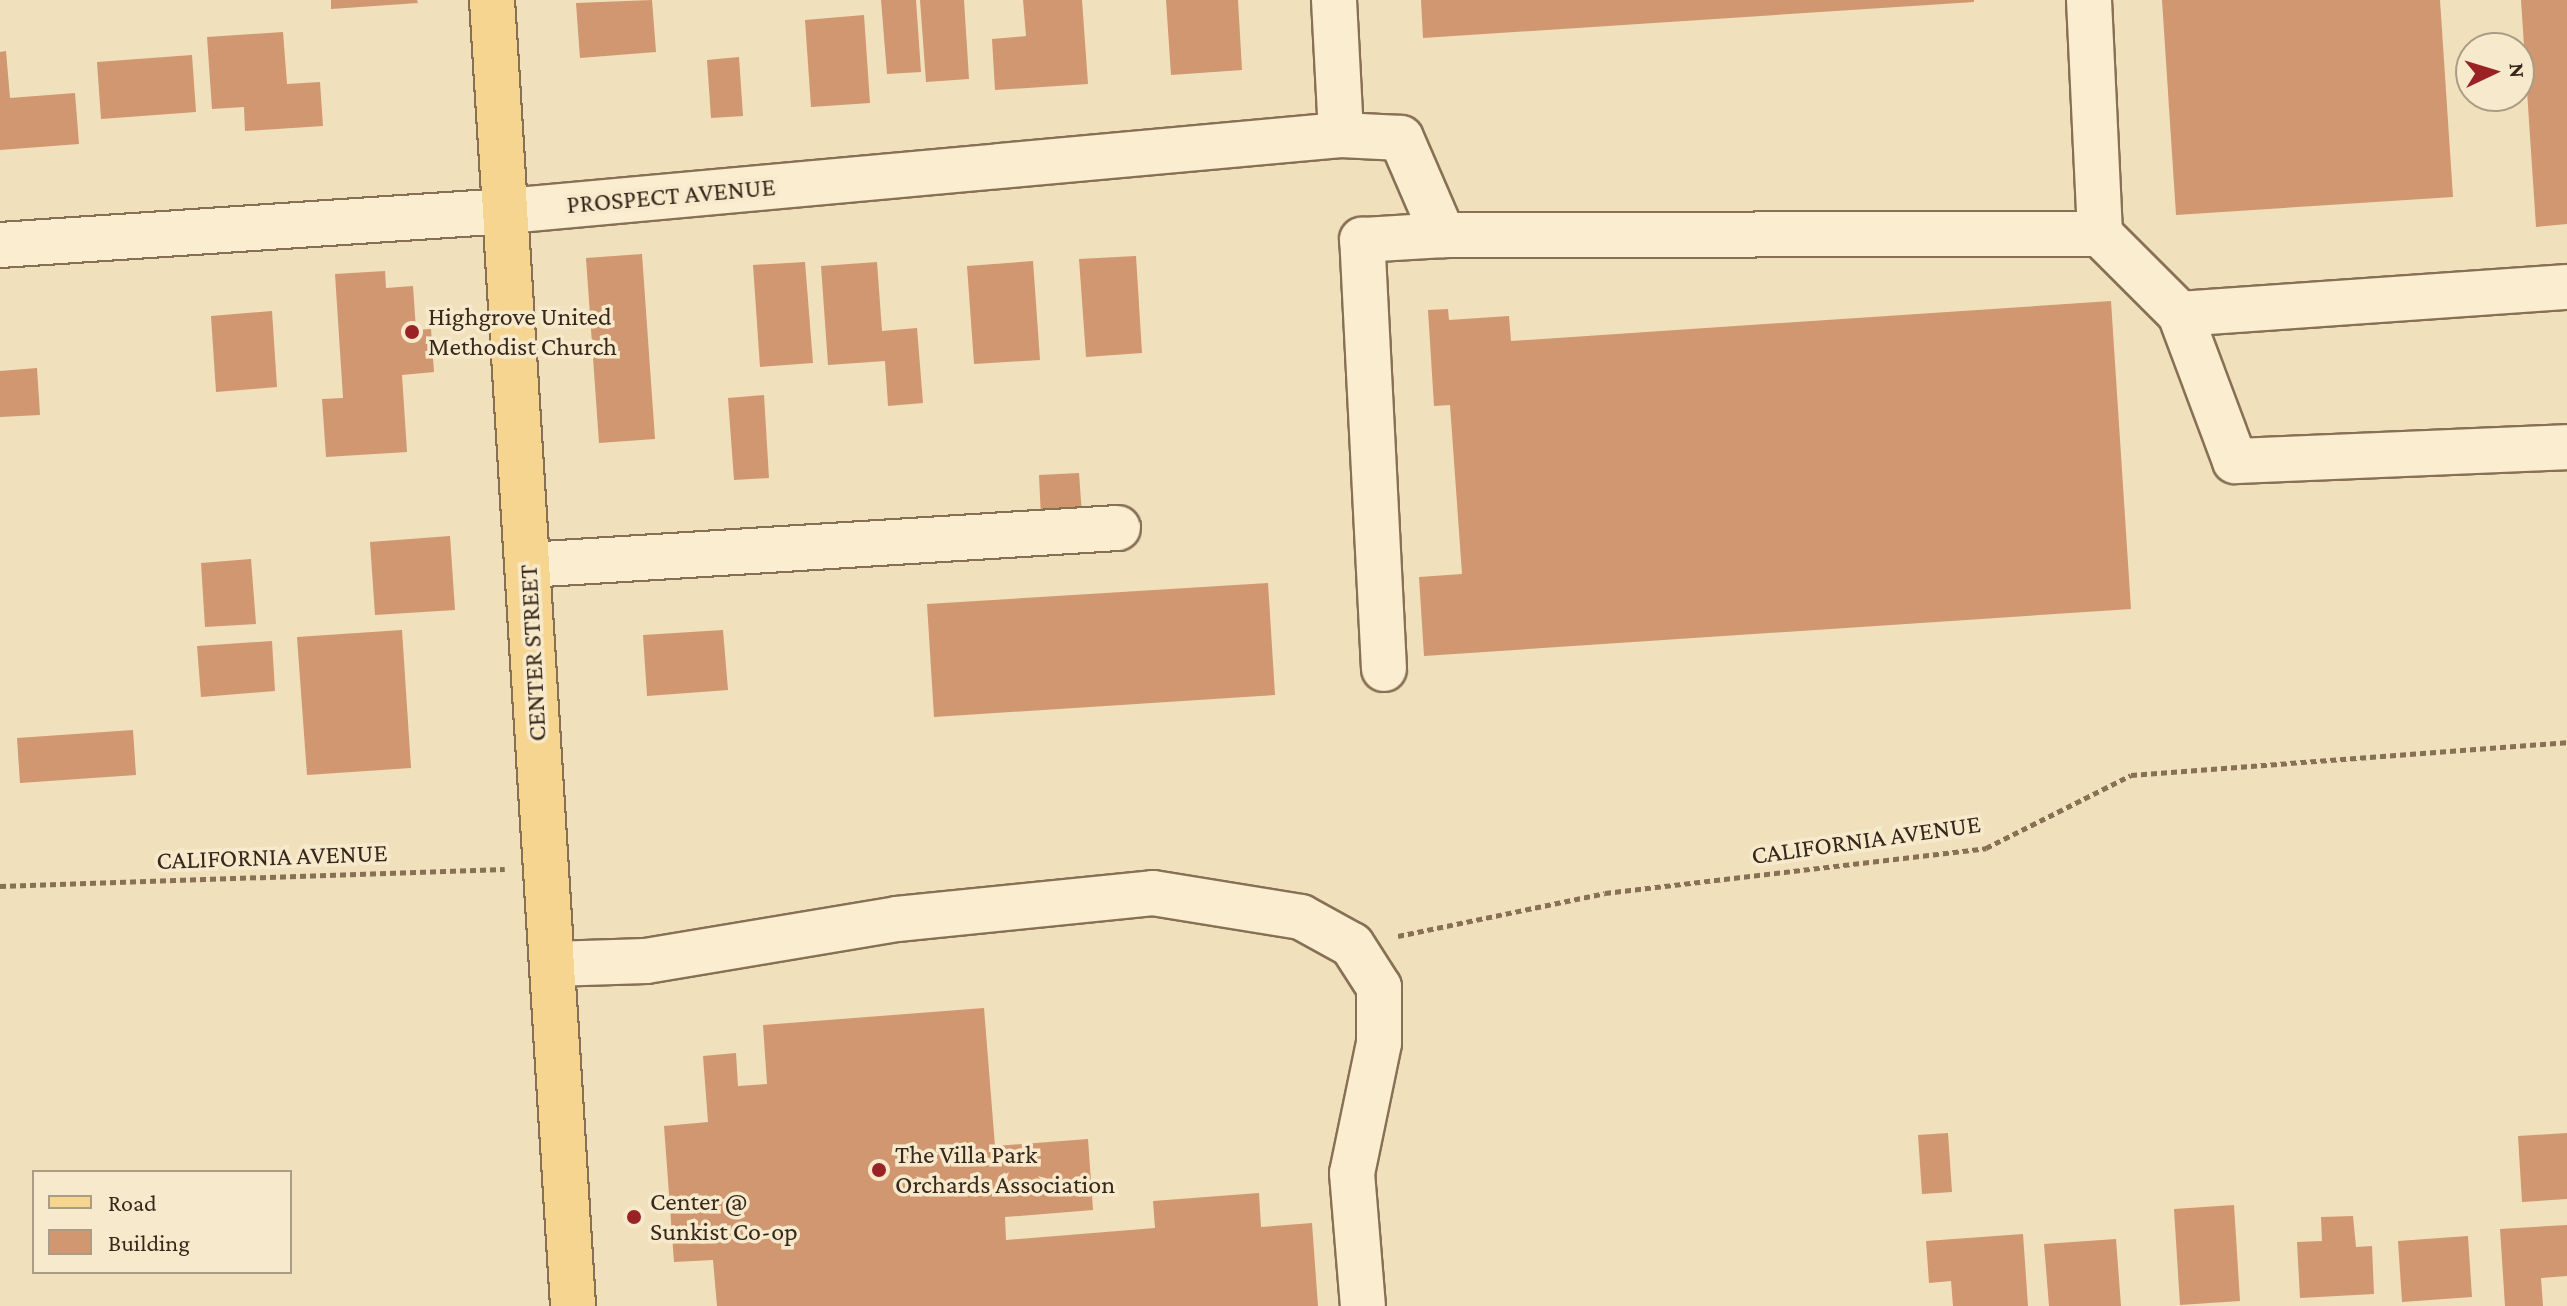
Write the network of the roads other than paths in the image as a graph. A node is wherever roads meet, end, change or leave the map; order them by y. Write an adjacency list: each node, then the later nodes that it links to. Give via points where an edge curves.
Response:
1 (492, 0): 5 (main road, CENTER STREET)
2 (1334, 0): 4 (street)
3 (2089, 0): 6 (street)
4 (1341, 135): 5 (street, PROSPECT AVENUE); 7 (street, PROSPECT AVENUE, via 1401,138)
5 (507, 211): 8 (street, PROSPECT AVENUE); 13 (main road, CENTER STREET)
6 (2100, 234): 7 (street); 10 (street)
7 (1443, 235): 14 (street, via 1362,240)
8 (0, 245)
9 (2567, 287): 10 (street)
10 (2180, 314): 11 (street, via 2235,461)
11 (2567, 447)
12 (1118, 528): 13 (street)
13 (528, 565): 15 (main road, CENTER STREET)
14 (1384, 669)
15 (552, 964): 16 (main road, CENTER STREET); 17 (street, via 646,961 897,919 1153,893 1301,917 1352,945 1379,987 1379,1043 1352,1173)
16 (573, 1306)
17 (1363, 1306)

